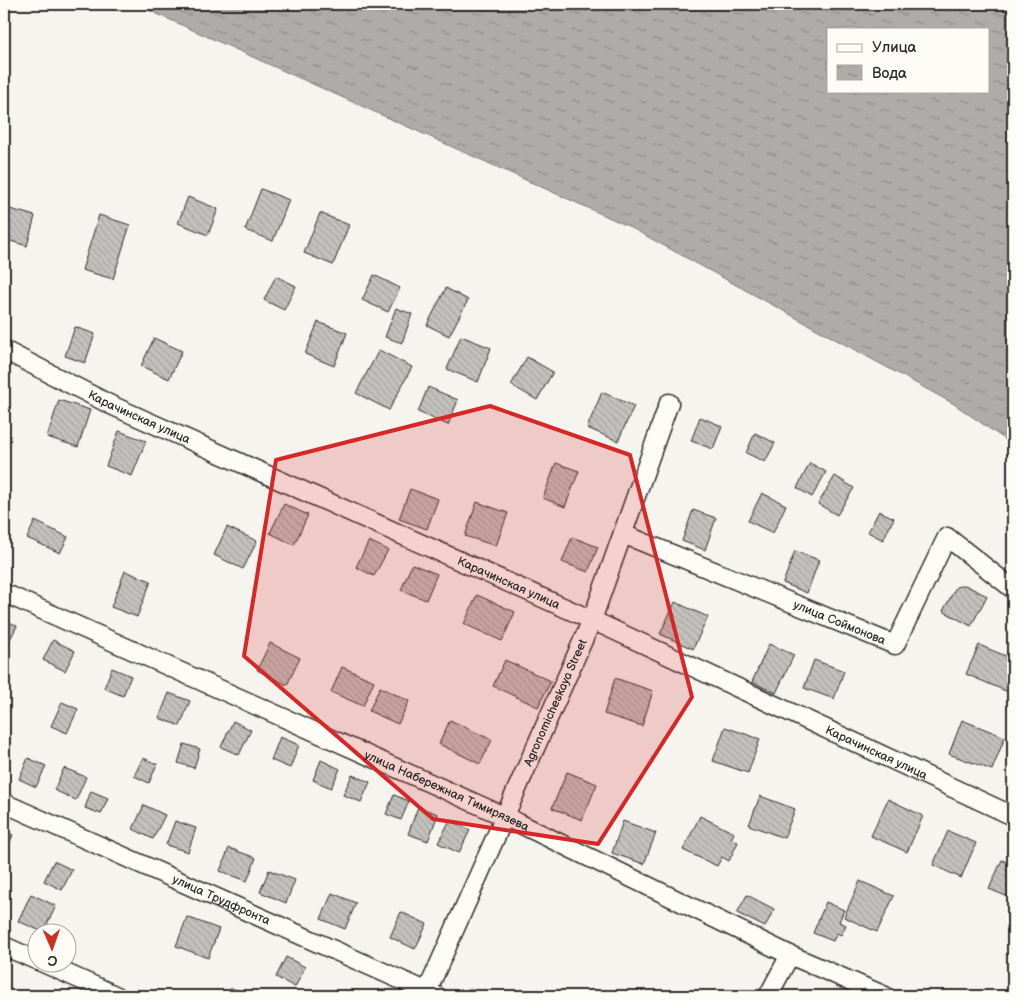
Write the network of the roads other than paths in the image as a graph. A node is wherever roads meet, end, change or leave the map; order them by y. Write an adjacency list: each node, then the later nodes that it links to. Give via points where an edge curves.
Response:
1 (4, 350): 6 (street, Карачинская улица, via 111,406)
2 (668, 402): 3 (street, Agronomicheskaya Street)
3 (623, 534): 4 (street, улица Соймонова, via 894,645 947,537); 6 (street, Agronomicheskaya Street)
4 (1013, 589)
5 (4, 593): 9 (street, улица Набережная Тимирязева)
6 (592, 620): 8 (street, Карачинская улица); 9 (street, Agronomicheskaya Street)
7 (4, 803): 14 (street, улица Трудфронта)
8 (1013, 816)
9 (506, 817): 11 (street, улица Набережная Тимирязева); 14 (street, Agronomicheskaya Street)
10 (4, 946): 12 (street)
11 (790, 954): 16 (street); 17 (street, улица Набережная Тимирязева)
12 (28, 957)
13 (63, 972): 15 (street)
14 (430, 995)
15 (117, 996)
16 (768, 996)
17 (885, 996)

